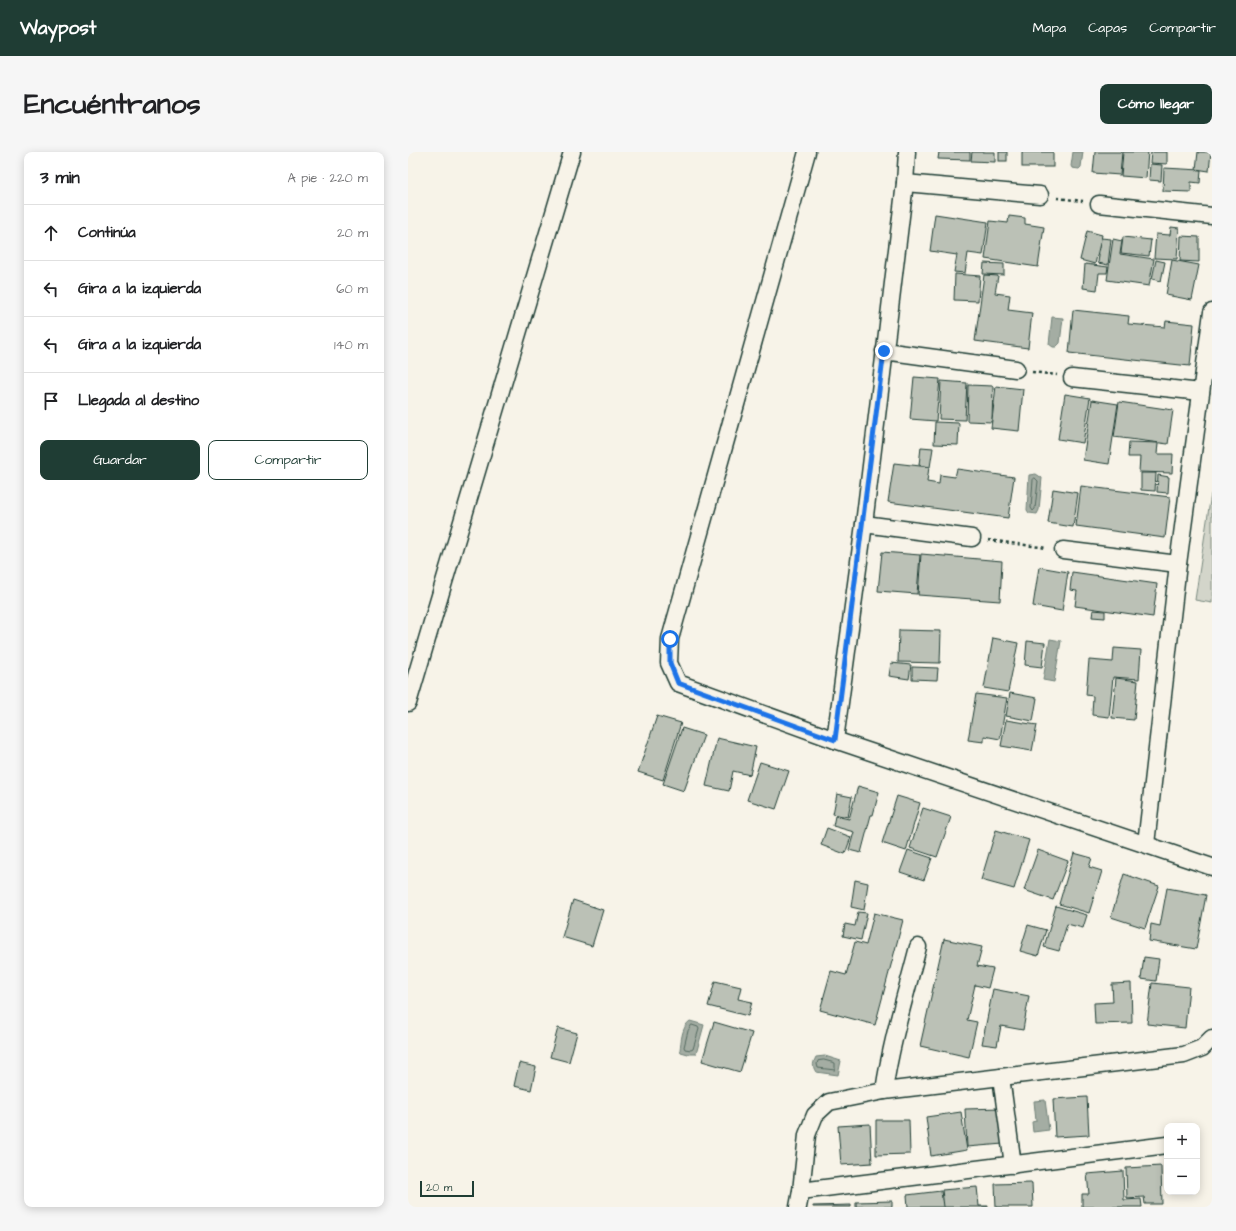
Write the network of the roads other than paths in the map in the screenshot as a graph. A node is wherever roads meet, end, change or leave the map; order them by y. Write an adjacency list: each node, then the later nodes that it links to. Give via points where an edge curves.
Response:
1 (572, 152): 17 (street)
2 (807, 152): 18 (street, via 670,639 670,663 678,683)
3 (907, 152): 4 (street)
4 (905, 183): 5 (street); 9 (street)
5 (1040, 195)
6 (1099, 204): 7 (street)
7 (1212, 216)
8 (1212, 312): 12 (street)
9 (884, 351): 10 (street); 13 (street)
10 (1016, 369)
11 (1072, 378): 12 (street)
12 (1201, 392): 16 (street)
13 (864, 524): 14 (street); 18 (street)
14 (972, 538)
15 (1063, 550): 16 (street)
16 (1178, 564): 19 (street)
17 (408, 703)
18 (835, 740): 19 (street)
19 (1146, 844): 20 (street)
20 (1212, 867)
21 (918, 947): 24 (street)
22 (1212, 1038): 23 (street, via 1202,1048 1184,1055)
23 (1001, 1077): 24 (street); 26 (street)
24 (884, 1091): 27 (street, via 829,1102 815,1115 807,1135)
25 (1164, 1145): 26 (street)
26 (1013, 1165): 27 (street)
27 (801, 1191): 28 (street)
28 (798, 1207)

